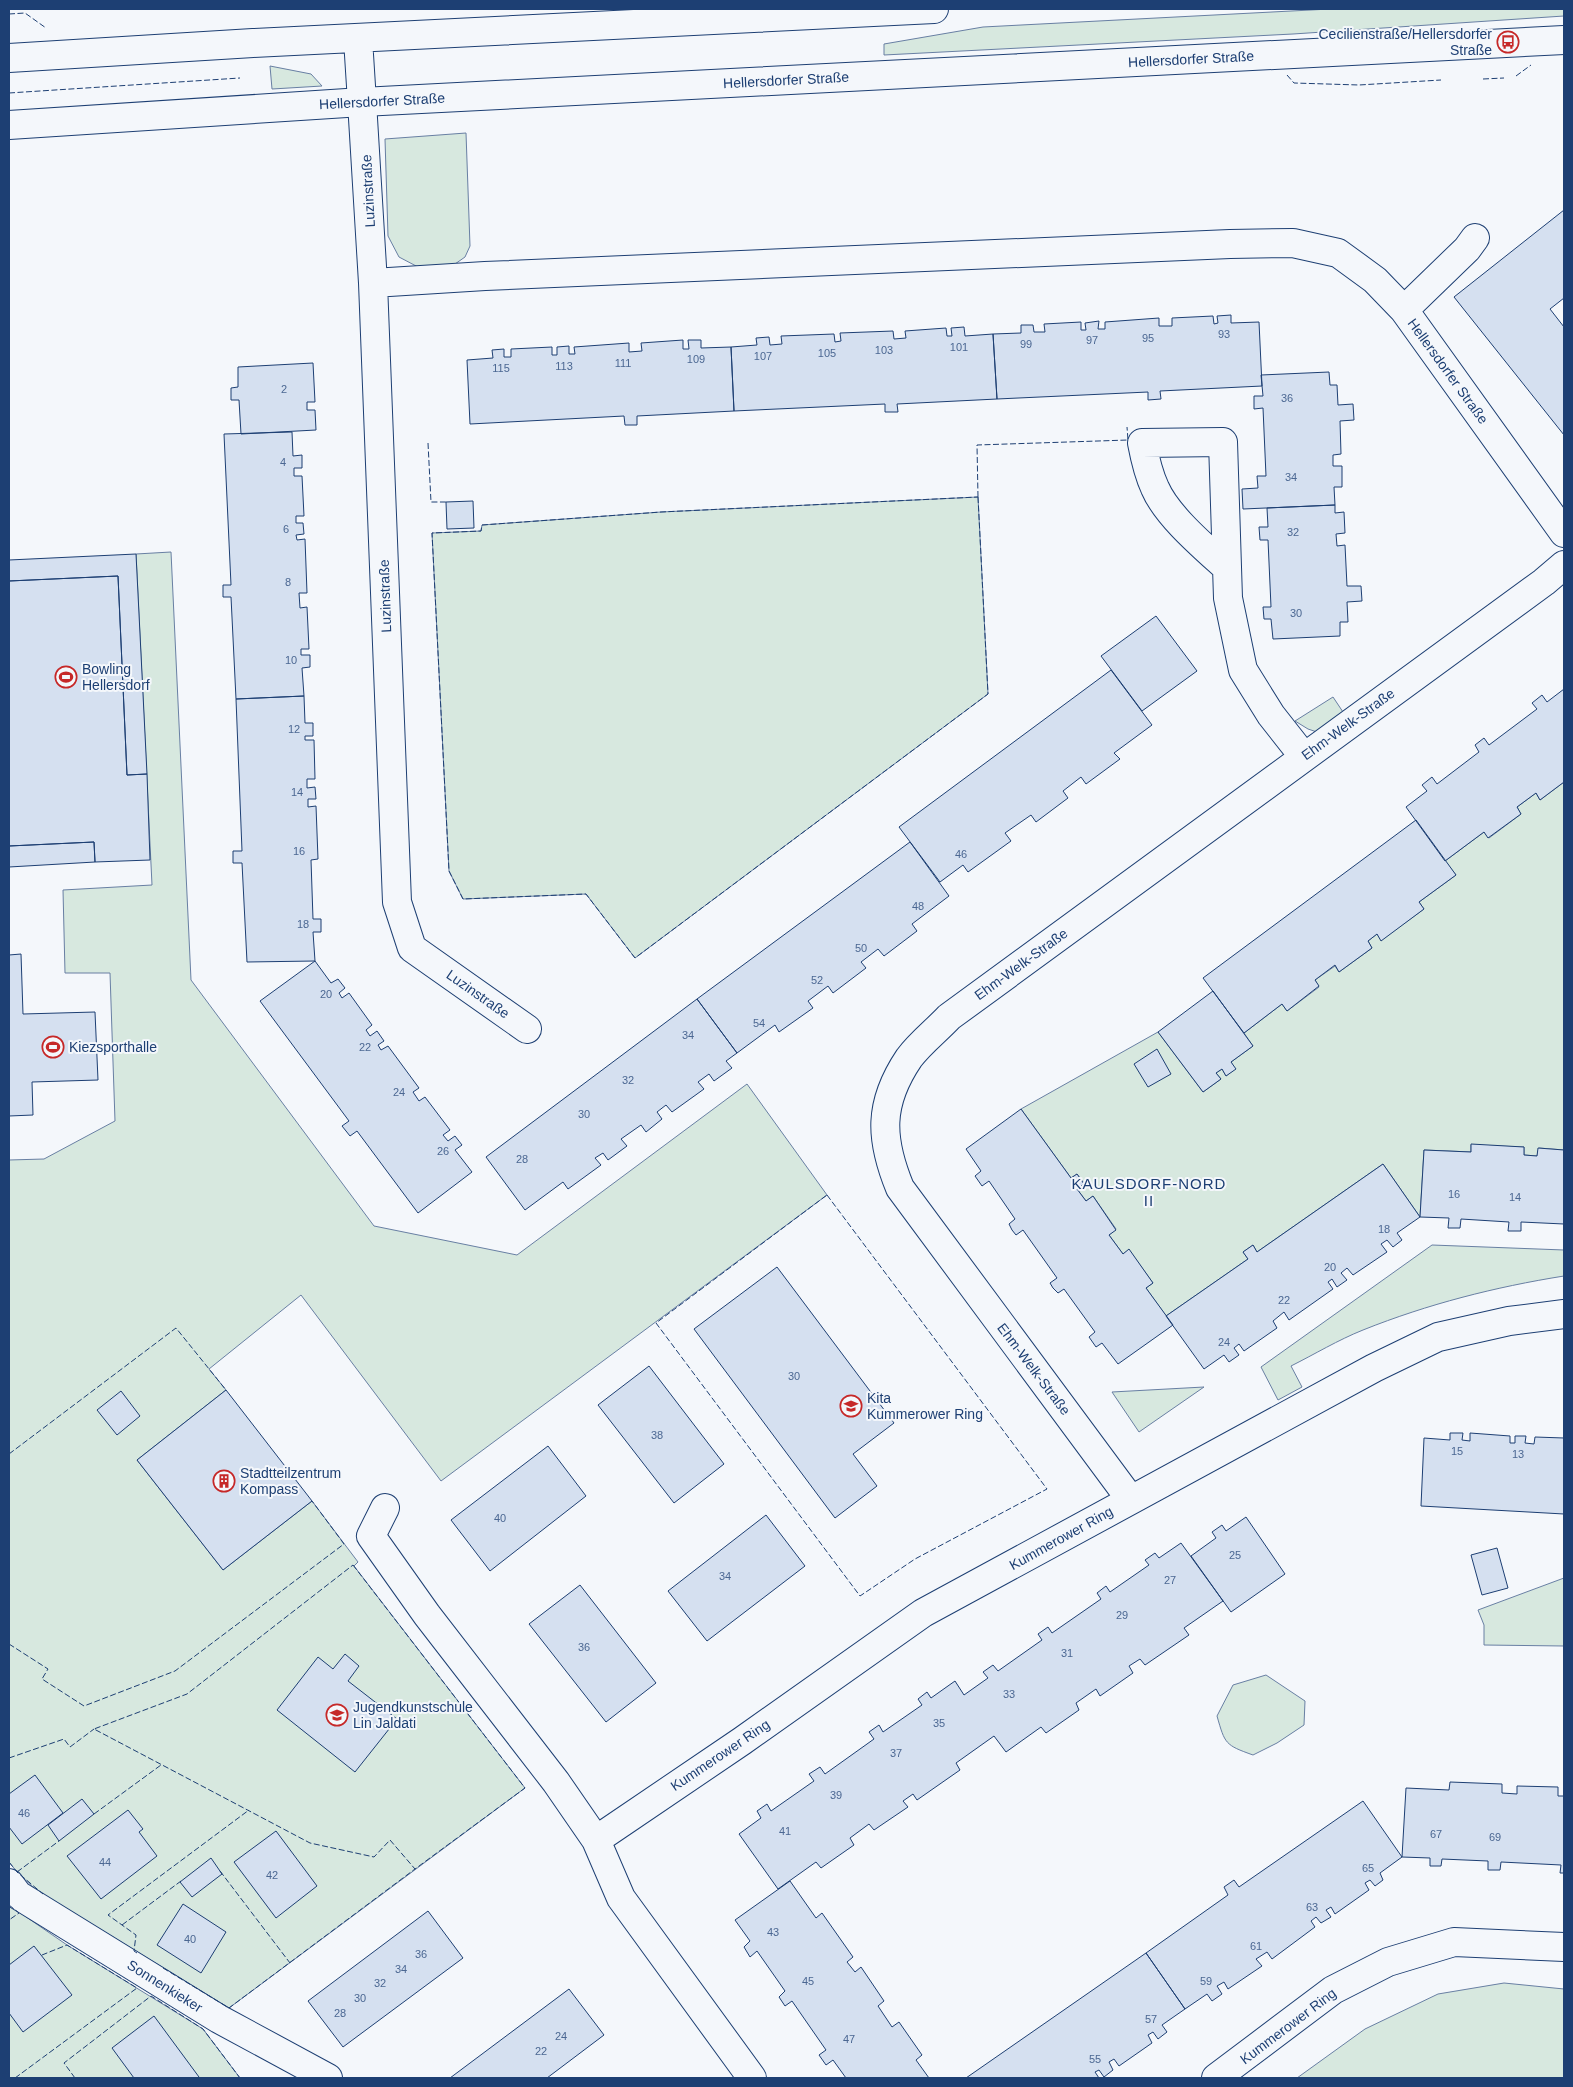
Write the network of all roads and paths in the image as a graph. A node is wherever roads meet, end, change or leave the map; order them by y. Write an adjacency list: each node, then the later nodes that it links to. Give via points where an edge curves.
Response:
1 (934, 9): 2 (street)
2 (358, 39): 4 (street); 5 (street, Luzinstraße)
3 (1564, 40): 5 (street, Hellersdorfer Straße)
4 (9, 58)
5 (362, 102): 6 (street, Hellersdorfer Straße); 8 (street, Luzinstraße)
6 (9, 125)
7 (1475, 238): 9 (street)
8 (373, 283): 9 (street, Hellersdorfer Straße, via 1293,243 1338,253 1375,280); 14 (street, Luzinstraße, via 398,902 412,948)
9 (1404, 310): 10 (street, Hellersdorfer Straße)
10 (1564, 533)
11 (1564, 565): 13 (street, Ehm-Welk-Straße)
12 (1227, 568): 12 (street, via 1223,442 1142,443 1155,490 1182,526); 13 (street, via 1228,598 1243,670 1271,716)
13 (1304, 757): 16 (street, Ehm-Welk-Straße, via 949,1016 910,1058 886,1101 885,1142 900,1188)
14 (527, 1029)
15 (1564, 1314): 16 (street, Kummerower Ring, via 1438,1337 1374,1368)
16 (1131, 1500): 18 (street, Kummerower Ring, via 923,1614)
17 (385, 1508): 18 (street, via 371,1536)
18 (596, 1840): 22 (street, via 621,1898)
19 (9, 1884): 21 (street, Sonnenkieker, via 18,1895 219,2018)
20 (1564, 1947): 23 (street, Kummerower Ring, via 1454,1942 1388,1962 1334,1990)
21 (328, 2078)
22 (752, 2078)
23 (1216, 2078)

